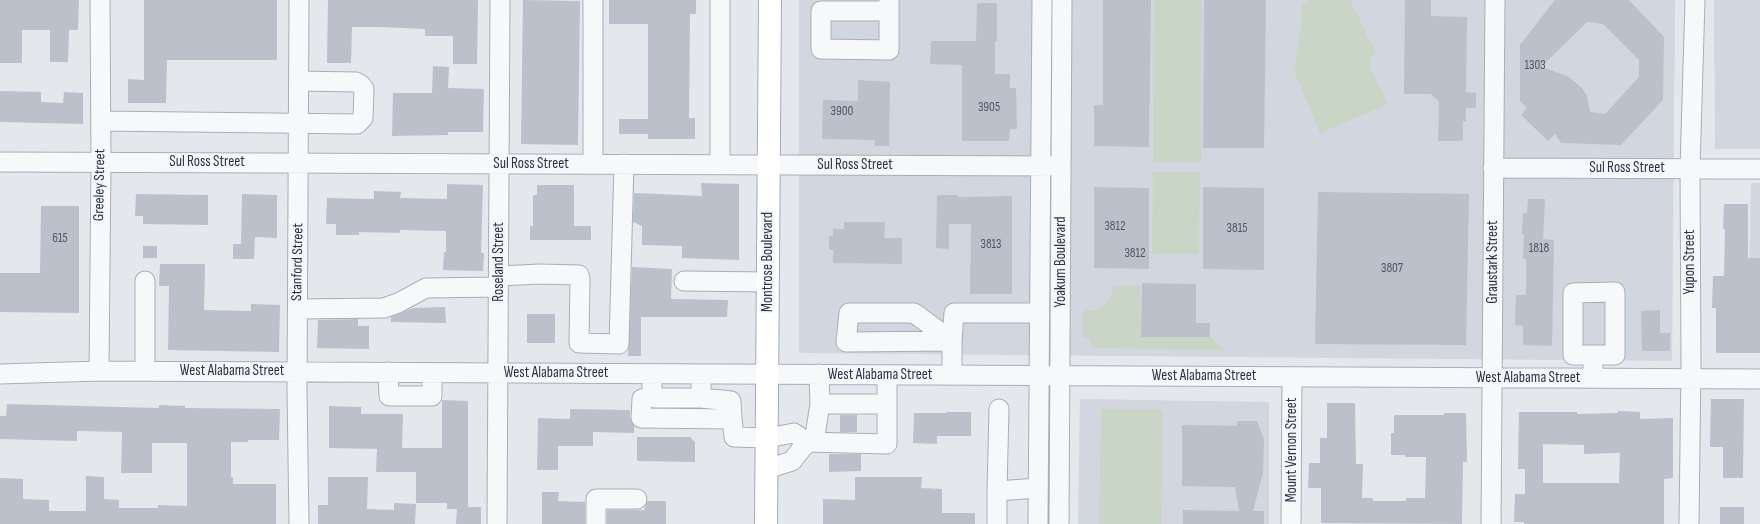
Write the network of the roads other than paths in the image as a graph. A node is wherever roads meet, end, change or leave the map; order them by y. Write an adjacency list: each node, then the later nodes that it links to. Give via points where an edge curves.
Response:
1 (100, 0): 12 (street, Greeley Street)
2 (299, 0): 11 (street, Stanford Street)
3 (500, 0): 17 (street, Roseland Street)
4 (593, 0): 18 (street)
5 (720, 0): 20 (street)
6 (770, 0): 21 (main road, Montrose Boulevard)
7 (1042, 0): 22 (street, Yoakum Boulevard)
8 (1062, 0): 23 (street, Yoakum Boulevard)
9 (1495, 0): 24 (street, Graustark Street)
10 (1695, 0): 25 (street, Yupon Street)
11 (299, 81): 13 (street, Stanford Street); 13 (street, via 356,82 364,89 363,118 357,124)
12 (101, 121): 13 (street); 15 (street, Greeley Street)
13 (299, 123): 16 (street, Stanford Street)
14 (0, 162): 15 (street, Sul Ross Street)
15 (101, 162): 16 (street, Sul Ross Street); 35 (street, Greeley Street)
16 (299, 163): 17 (street, Sul Ross Street); 31 (street, Stanford Street)
17 (499, 163): 18 (street, Sul Ross Street); 28 (street, Roseland Street)
18 (593, 164): 19 (street, Sul Ross Street)
19 (624, 164): 20 (street, Sul Ross Street); 28 (street, via 619,344 579,343 579,275 540,274)
20 (720, 164): 21 (street, Sul Ross Street)
21 (769, 164): 22 (street, Sul Ross Street); 30 (main road, Montrose Boulevard)
22 (1040, 165): 23 (street, Sul Ross Street); 32 (street, Yoakum Boulevard)
23 (1061, 166): 47 (street, Yoakum Boulevard)
24 (1493, 168): 25 (street, Sul Ross Street); 49 (street, Graustark Street)
25 (1690, 169): 26 (street, Sul Ross Street); 51 (street, Yupon Street)
26 (1760, 169)
27 (145, 281): 36 (street)
28 (498, 281): 31 (street, via 426,288 384,308); 38 (street, Roseland Street)
29 (684, 281): 30 (street)
30 (767, 282): 42 (main road, Montrose Boulevard)
31 (298, 309): 37 (street, Stanford Street)
32 (1039, 313): 33 (street, via 954,313); 46 (street, Yoakum Boulevard)
33 (952, 341): 33 (street, via 846,342 849,313 914,313); 45 (street)
34 (1592, 355): 50 (street)
35 (98, 371): 36 (street, West Alabama Street); 39 (street, West Alabama Street)
36 (145, 371): 37 (street, West Alabama Street)
37 (297, 372): 38 (street, West Alabama Street); 65 (street, Stanford Street)
38 (498, 373): 40 (street, West Alabama Street); 66 (street, Roseland Street)
39 (0, 374)
40 (652, 374): 41 (street, West Alabama Street); 53 (street)
41 (701, 374): 42 (street, West Alabama Street); 54 (street)
42 (768, 374): 43 (street, West Alabama Street); 59 (main road, Montrose Boulevard)
43 (819, 374): 44 (street, West Alabama Street); 55 (street)
44 (887, 374): 45 (street, West Alabama Street); 56 (street)
45 (952, 375): 46 (street, West Alabama Street)
46 (1038, 375): 47 (street, West Alabama Street); 62 (street, Yoakum Boulevard)
47 (1061, 375): 48 (street, West Alabama Street); 71 (street, Yoakum Boulevard)
48 (1292, 377): 49 (street, West Alabama Street); 72 (street, Mount Vernon Street)
49 (1492, 378): 50 (street, West Alabama Street); 73 (street, Graustark Street)
50 (1594, 378): 51 (street, West Alabama Street)
51 (1691, 379): 52 (street, West Alabama Street); 74 (street, Yupon Street)
52 (1760, 379)
53 (652, 395): 54 (street, via 655,398); 58 (street, via 642,399 641,418)
54 (701, 398): 58 (street, via 731,400)
55 (820, 404): 56 (street); 60 (street)
56 (887, 404): 60 (street, via 887,444)
57 (999, 409): 63 (street)
58 (732, 419): 59 (street, via 734,437)
59 (767, 438): 60 (street, via 794,432); 61 (main road, Montrose Boulevard)
60 (810, 442): 61 (street, via 792,462)
61 (767, 469): 68 (main road, Montrose Boulevard)
62 (1038, 488): 63 (street); 70 (street, Yoakum Boulevard)
63 (997, 490): 69 (street)
64 (637, 499): 67 (street, via 596,499)
65 (299, 524)
66 (497, 524)
67 (596, 524)
68 (766, 524)
69 (997, 524)
70 (1038, 524)
71 (1059, 524)
72 (1291, 524)
73 (1491, 524)
74 (1689, 524)

